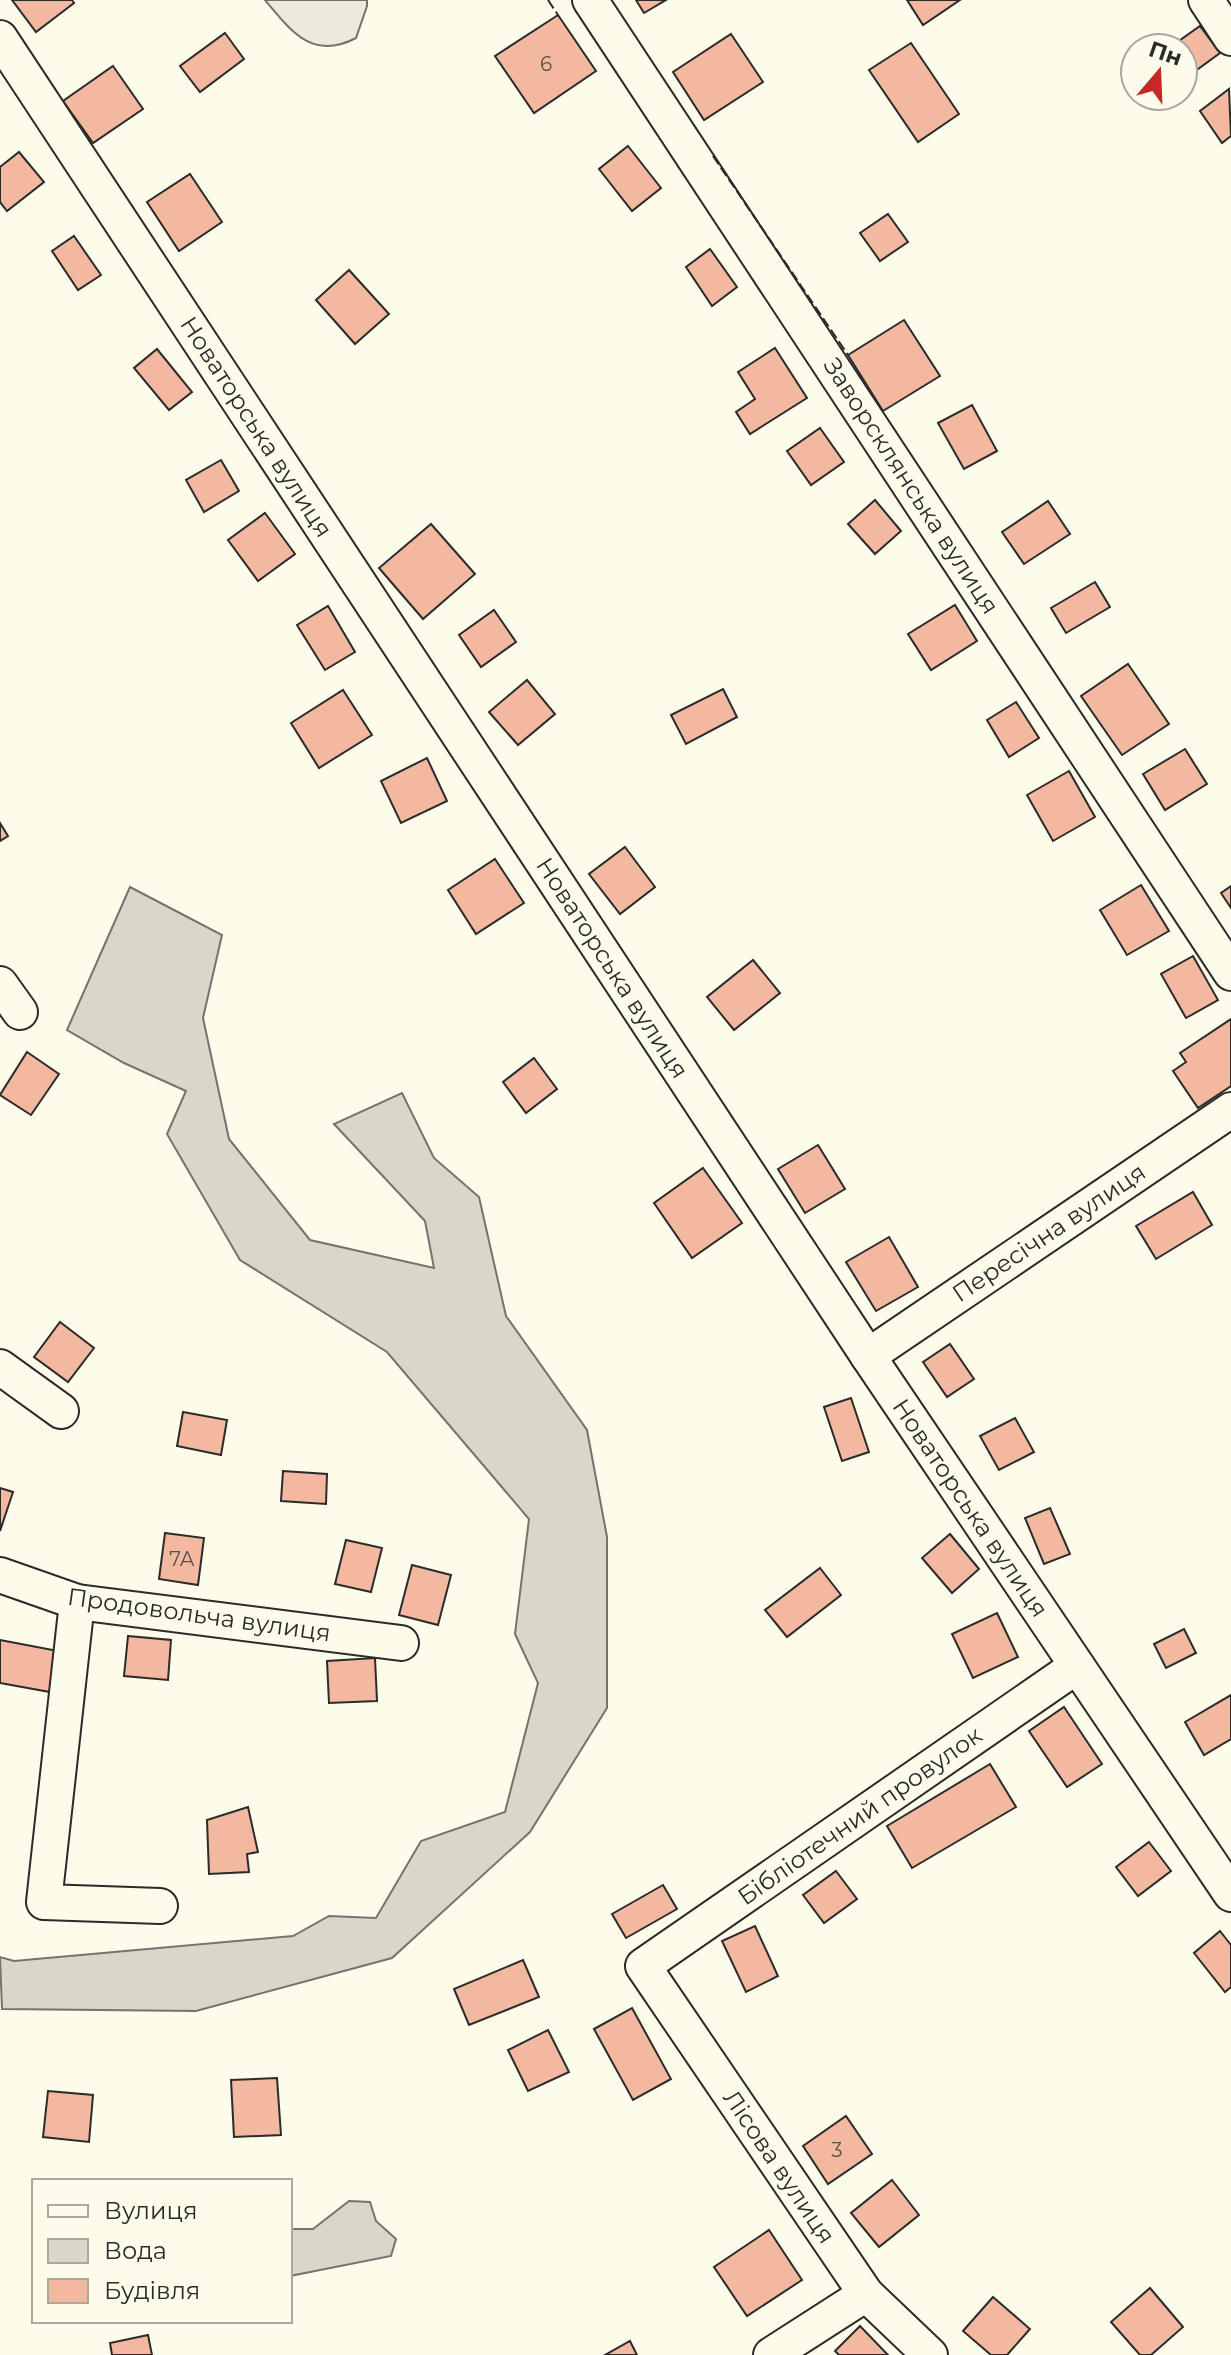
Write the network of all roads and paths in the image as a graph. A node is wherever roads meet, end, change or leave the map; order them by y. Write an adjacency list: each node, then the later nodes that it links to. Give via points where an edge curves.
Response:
1 (590, 0): 5 (street, Заворсклянська вулиця)
2 (1206, 0): 4 (street)
3 (0, 38): 9 (street, Новаторська вулиця)
4 (1231, 38)
5 (1231, 973)
6 (0, 984): 7 (street)
7 (20, 1012)
8 (1231, 1110): 9 (street, Пересічна вулиця)
9 (868, 1356): 15 (street, Новаторська вулиця)
10 (0, 1367): 11 (street)
11 (61, 1411)
12 (0, 1575): 13 (street, Продовольча вулиця)
13 (77, 1602): 14 (street, Продовольча вулиця); 17 (street, via 44,1902)
14 (401, 1643)
15 (1077, 1666): 16 (street, Новаторська вулиця); 18 (street, Бібліотечний провулок)
16 (1231, 1894)
17 (160, 1906)
18 (643, 1966): 19 (street, Лісова вулиця)
19 (866, 2294): 20 (street); 21 (street, Лісова вулиця)
20 (771, 2355)
21 (930, 2355)

